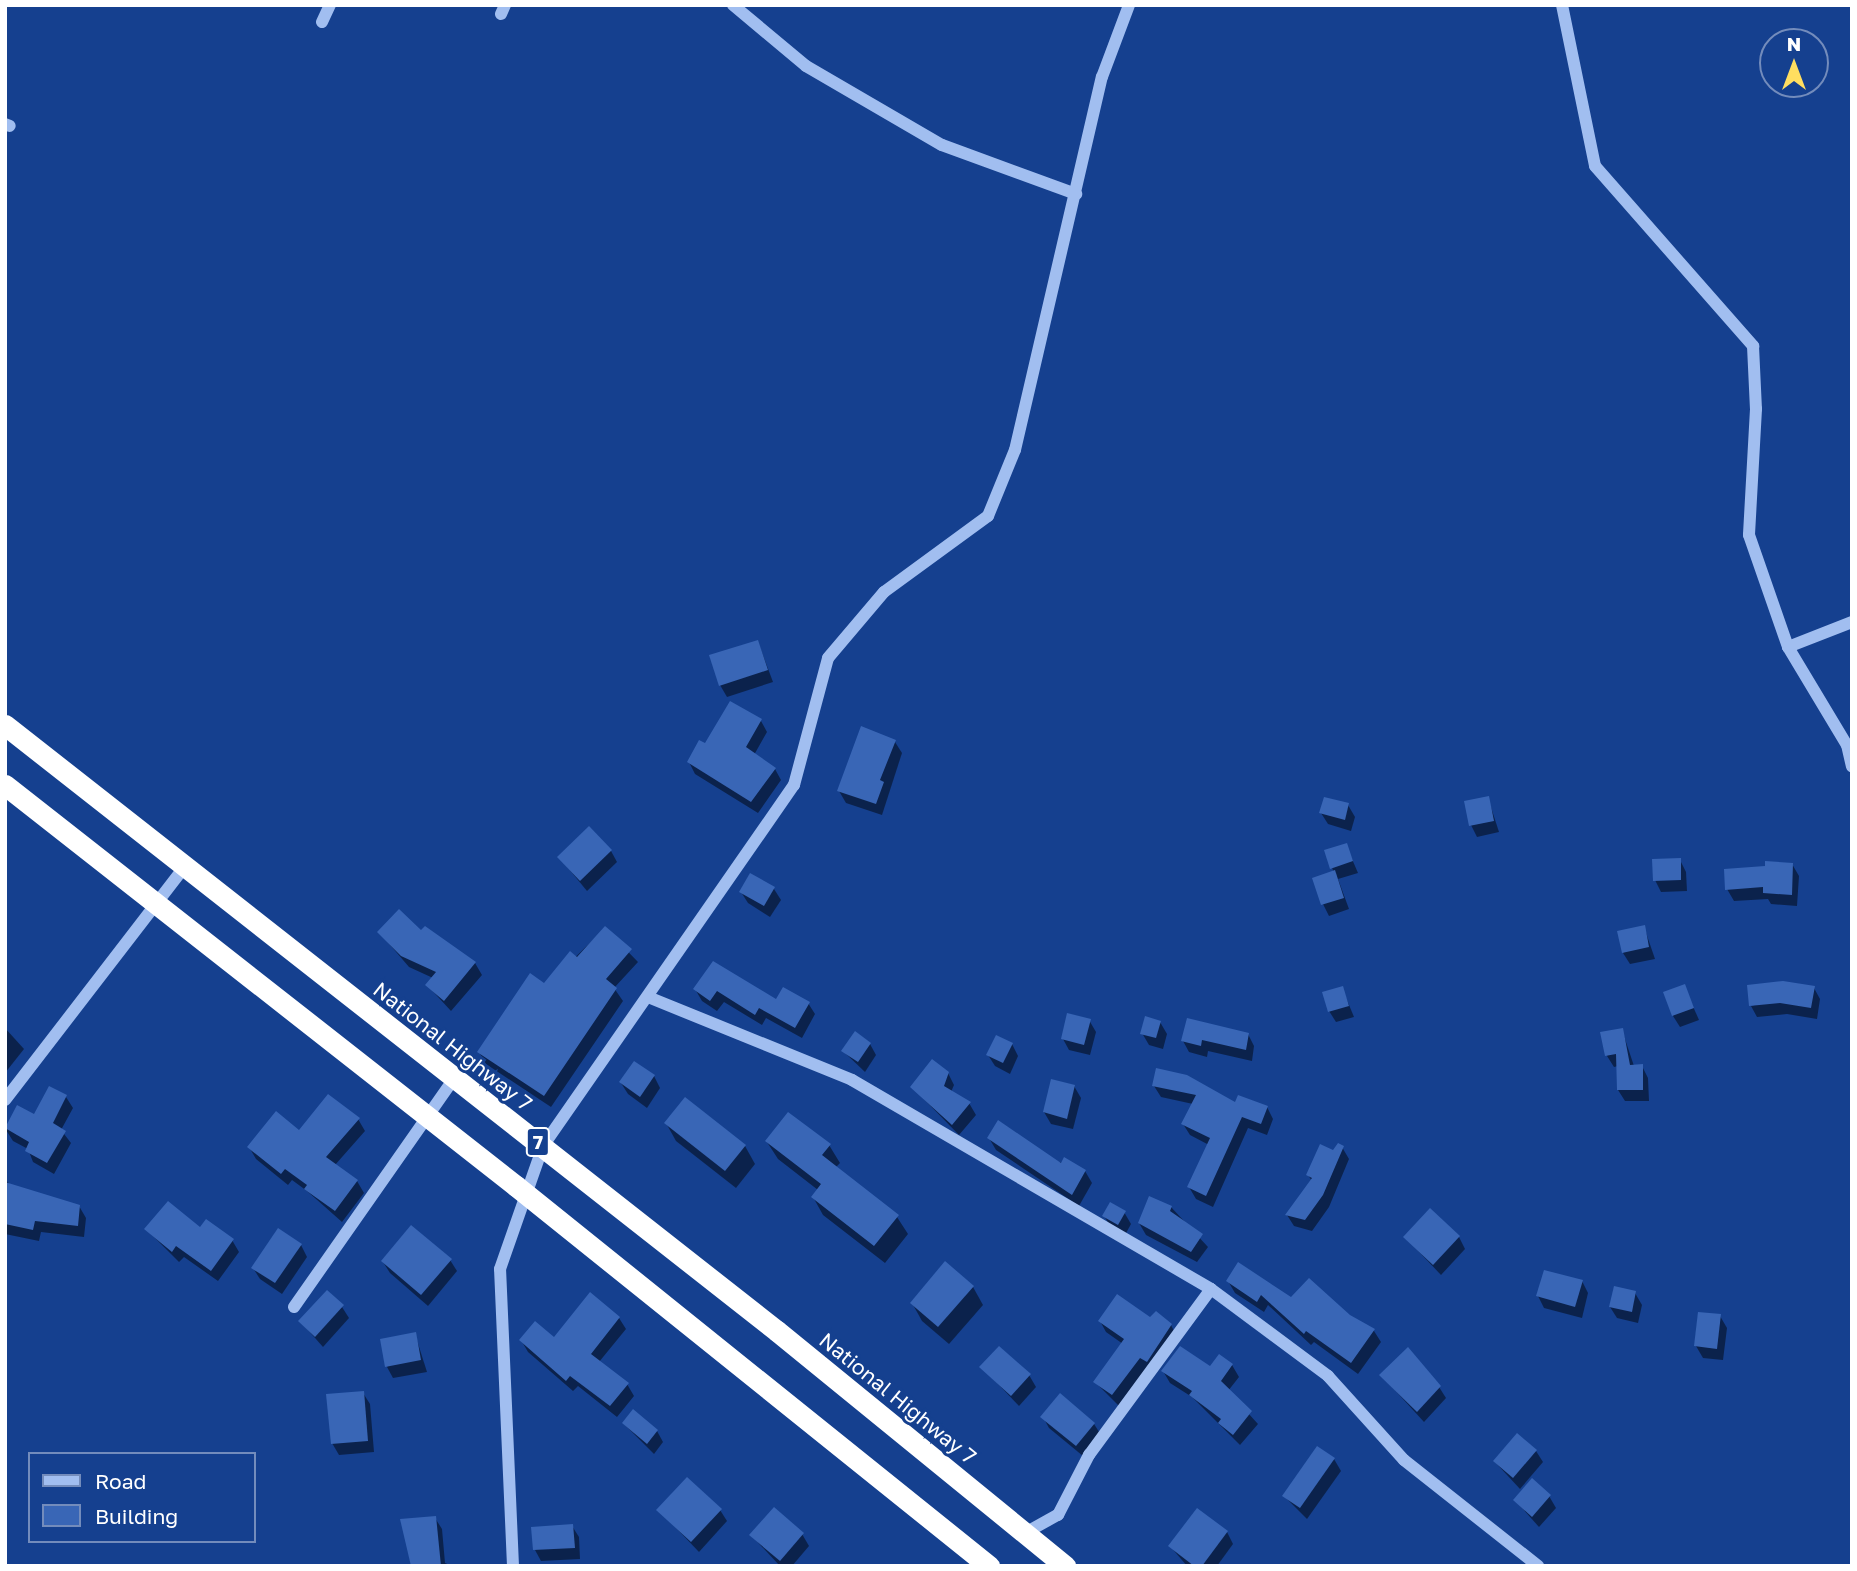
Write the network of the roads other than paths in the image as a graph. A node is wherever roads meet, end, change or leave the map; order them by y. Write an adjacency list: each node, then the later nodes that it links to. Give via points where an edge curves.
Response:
1 (330, 5): 5 (street)
2 (733, 5): 6 (street, via 806,66 942,145)
3 (1129, 5): 6 (street, via 1102,77)
4 (1562, 5): 8 (street, via 1595,166 1753,346 1756,409 1749,535)
5 (322, 22)
6 (1076, 194): 13 (street, via 1015,450 988,516 884,592 828,657 794,785)
7 (1852, 622): 8 (street)
8 (1788, 647): 10 (street, via 1847,746)
9 (5, 725): 12 (highway, National Highway 7 / 7)
10 (1852, 766)
11 (5, 785): 21 (highway, 7, via 527,1194)
12 (185, 866): 14 (highway, National Highway 7 / 7); 15 (street)
13 (648, 997): 16 (street); 17 (street, via 852,1080)
14 (455, 1077): 16 (highway, National Highway 7 / 7); 18 (street)
15 (5, 1100)
16 (543, 1146): 19 (highway, National Highway 7 / 7); 20 (street, via 500,1269)
17 (1211, 1289): 19 (street, via 1089,1455 1058,1514); 23 (street, via 1328,1376 1404,1460)
18 (294, 1307)
19 (1025, 1533): 22 (highway, National Highway 7 / 7)
20 (513, 1566)
21 (989, 1566)
22 (1066, 1566)
23 (1538, 1566)

